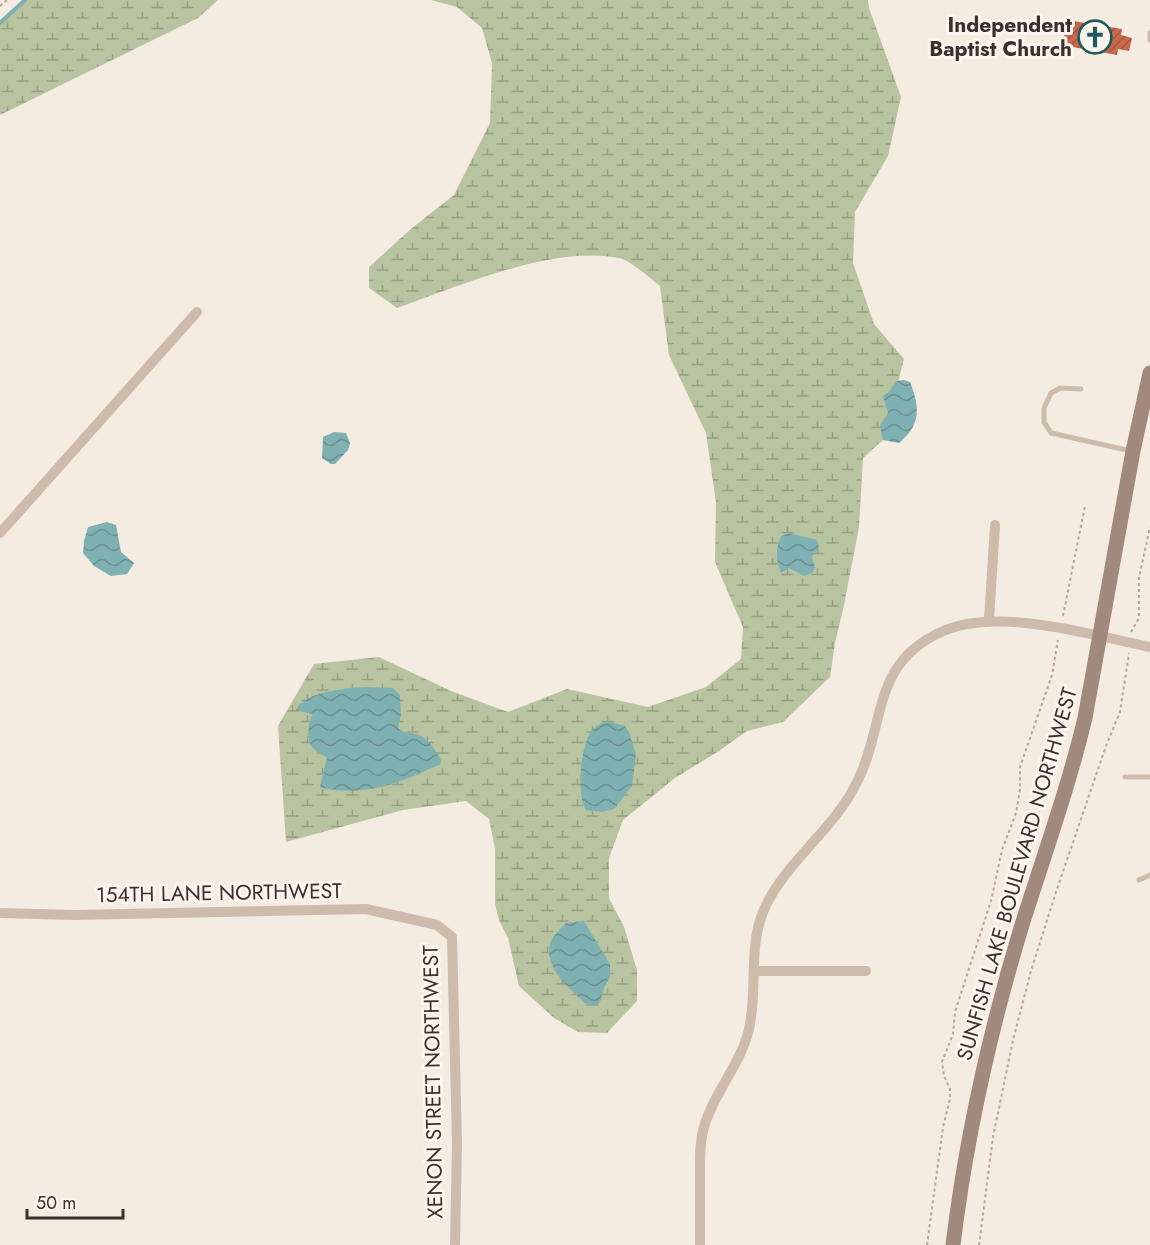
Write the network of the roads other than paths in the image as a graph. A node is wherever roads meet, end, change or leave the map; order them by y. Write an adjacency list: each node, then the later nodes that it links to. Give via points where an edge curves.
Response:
1 (1150, 33): 2 (lane)
2 (1150, 40)
3 (197, 312): 8 (street)
4 (1150, 373): 6 (street, SUNFISH LAKE BOULEVARD NORTHWEST)
5 (1081, 389): 6 (lane, via 1060,388 1051,393 1044,408 1044,422 1051,433)
6 (1132, 451): 10 (street, SUNFISH LAKE BOULEVARD NORTHWEST)
7 (995, 525): 9 (street)
8 (0, 533)
9 (989, 620): 10 (street, via 1039,624); 18 (street, via 962,623 939,632 896,668 884,691 859,779 844,806 777,885 763,912 756,934)
10 (1101, 637): 11 (street); 22 (street, SUNFISH LAKE BOULEVARD NORTHWEST, via 1078,748 994,1026 973,1120)
11 (1150, 647)
12 (1125, 777): 13 (lane)
13 (1150, 777)
14 (1150, 875): 15 (lane)
15 (1139, 880)
16 (0, 914): 17 (street, 154TH LANE NORTHWEST, via 366,909)
17 (437, 925): 20 (street, XENON STREET NORTHWEST, via 452,937)
18 (754, 971): 19 (street); 21 (street, via 748,1032 703,1128)
19 (866, 971)
20 (455, 1245)
21 (699, 1245)
22 (953, 1245)

